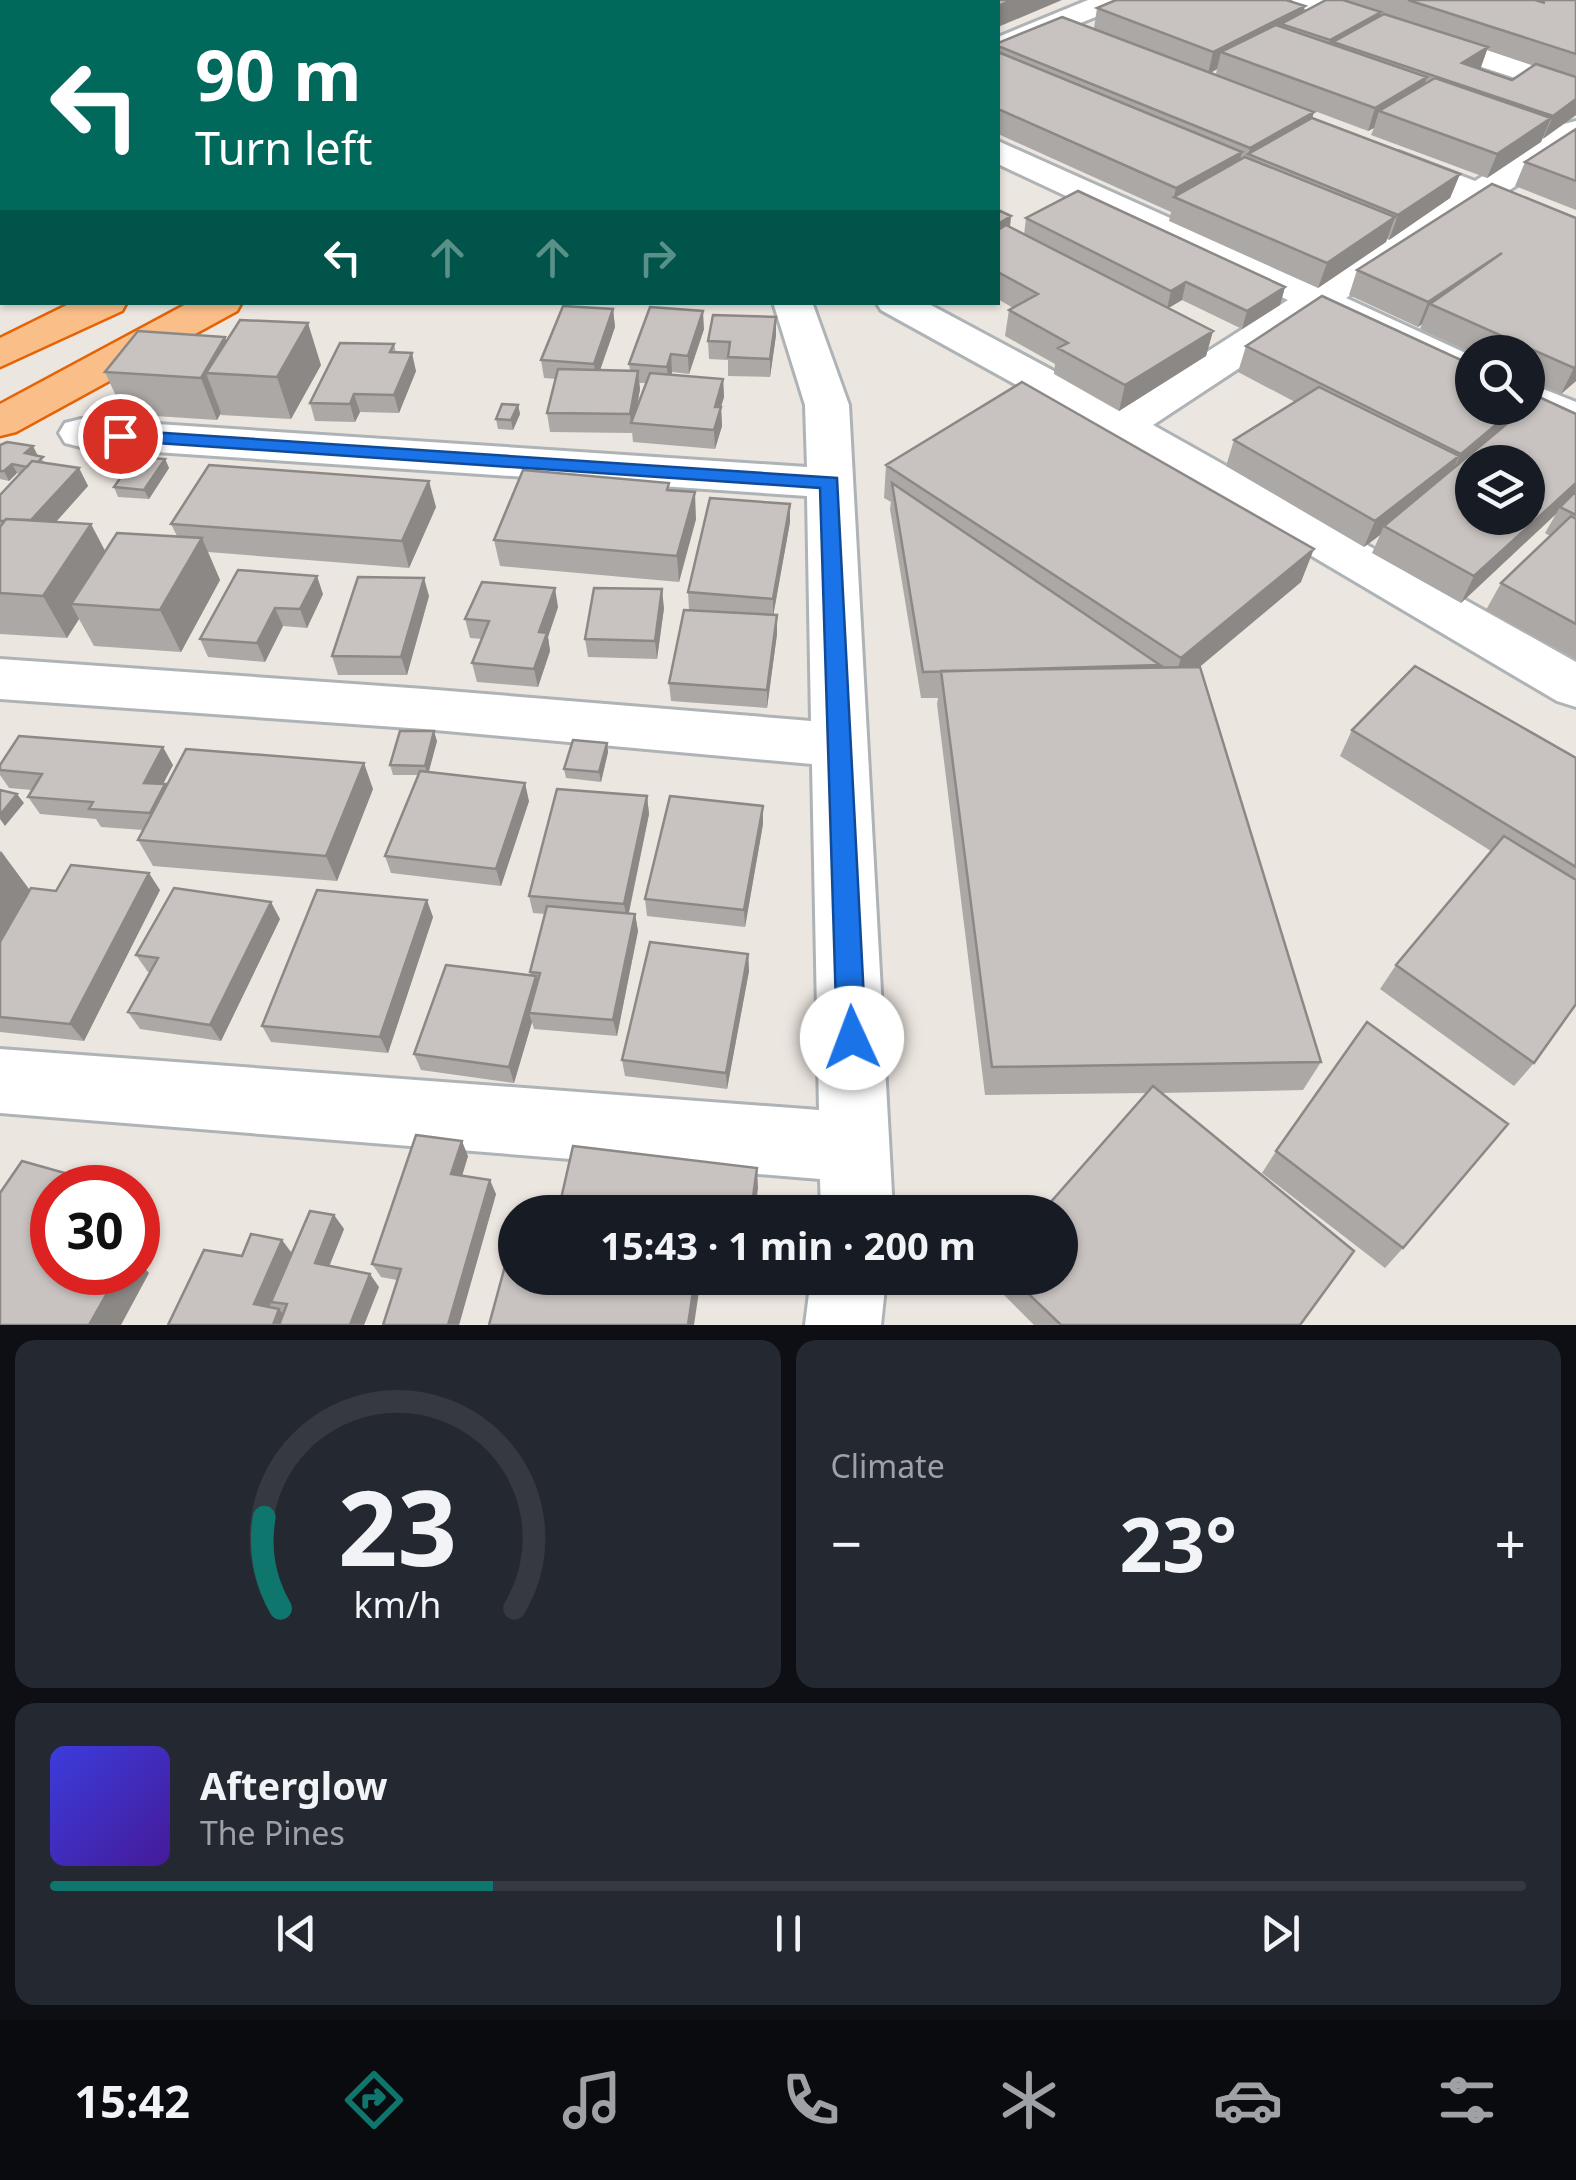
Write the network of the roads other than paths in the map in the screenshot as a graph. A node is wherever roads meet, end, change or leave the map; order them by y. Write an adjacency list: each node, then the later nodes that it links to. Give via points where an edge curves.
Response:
1 (1113, 0): 3 (street)
2 (1306, 0): 6 (street)
3 (1050, 26): 4 (street); 5 (street)
4 (1087, 40)
5 (1000, 47)
6 (1576, 89)
7 (1576, 131): 10 (street)
8 (1362, 150): 10 (street)
9 (1000, 152): 12 (street)
10 (1479, 195): 11 (street); 12 (street)
11 (1576, 233)
12 (1316, 300): 18 (street); 22 (street)
13 (101, 305): 17 (highway)
14 (216, 305): 21 (highway)
15 (793, 305): 24 (street, via 827,406)
16 (900, 305): 22 (street)
17 (0, 354)
18 (1455, 363)
19 (1545, 404): 20 (street)
20 (1576, 418)
21 (0, 422)
22 (1122, 426): 26 (street)
23 (80, 433): 24 (street)
24 (830, 483): 27 (street)
25 (0, 679): 27 (street)
26 (1576, 687)
27 (840, 745): 29 (street)
28 (0, 1081): 29 (street)
29 (857, 1180)
30 (847, 1295): 31 (street)
31 (843, 1325)

